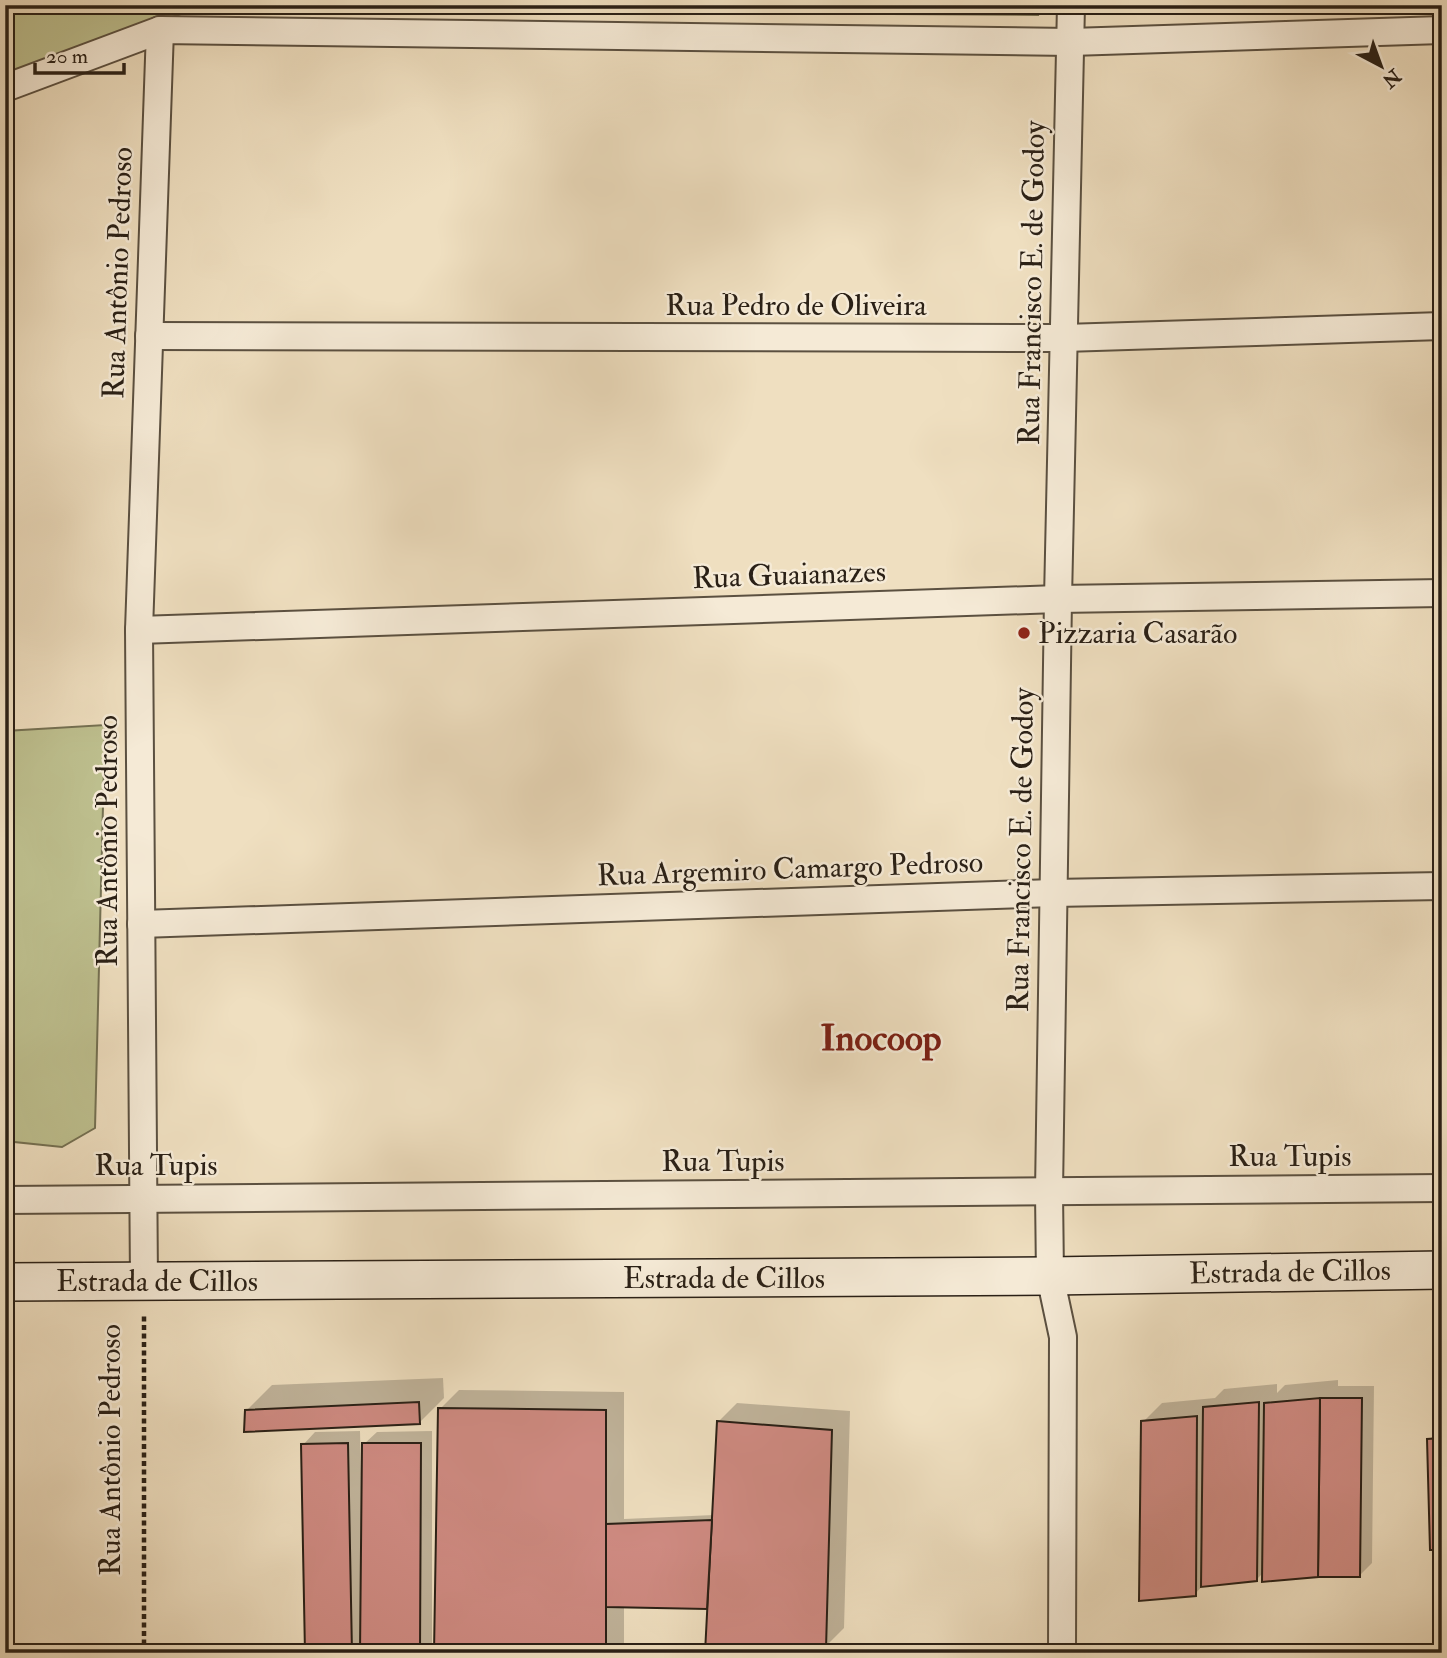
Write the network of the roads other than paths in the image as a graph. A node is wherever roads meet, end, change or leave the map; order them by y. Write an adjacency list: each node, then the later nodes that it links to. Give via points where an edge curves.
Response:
1 (1071, 5): 4 (street, Rua Francisco E. de Godoy)
2 (160, 30): 4 (street); 5 (street); 7 (street, Rua Antônio Pedroso)
3 (1442, 30): 4 (street)
4 (1071, 42): 8 (street, Rua Francisco E. de Godoy)
5 (5, 88)
6 (1442, 326): 8 (street, Rua Pedro de Oliveira)
7 (149, 336): 8 (street, Rua Pedro de Oliveira); 11 (street, Rua Antônio Pedroso)
8 (1063, 338): 10 (street, Rua Francisco E. de Godoy)
9 (1442, 593): 10 (street, Rua Guaianazes)
10 (1058, 599): 11 (street, Rua Guaianazes); 13 (street, Rua Francisco E. de Godoy)
11 (139, 630): 14 (street, Rua Antônio Pedroso)
12 (1442, 886): 13 (street, Rua Argemiro Camargo Pedroso)
13 (1054, 893): 14 (street, Rua Argemiro Camargo Pedroso); 16 (street, Rua Francisco E. de Godoy)
14 (141, 924): 17 (street, Rua Antônio Pedroso)
15 (1442, 1188): 16 (street, Rua Tupis)
16 (1049, 1192): 17 (street, Rua Tupis); 20 (street, Rua Francisco E. de Godoy)
17 (142, 1199): 18 (street, Rua Tupis); 21 (street, Rua Antônio Pedroso)
18 (5, 1200)
19 (1442, 1270): 20 (main road, Estrada de Cillos)
20 (1050, 1276): 21 (main road, Estrada de Cillos); 23 (street, Rua Francisco E. de Godoy, via 1063,1337)
21 (144, 1281): 22 (main road, Estrada de Cillos)
22 (5, 1282)
23 (1062, 1653)

